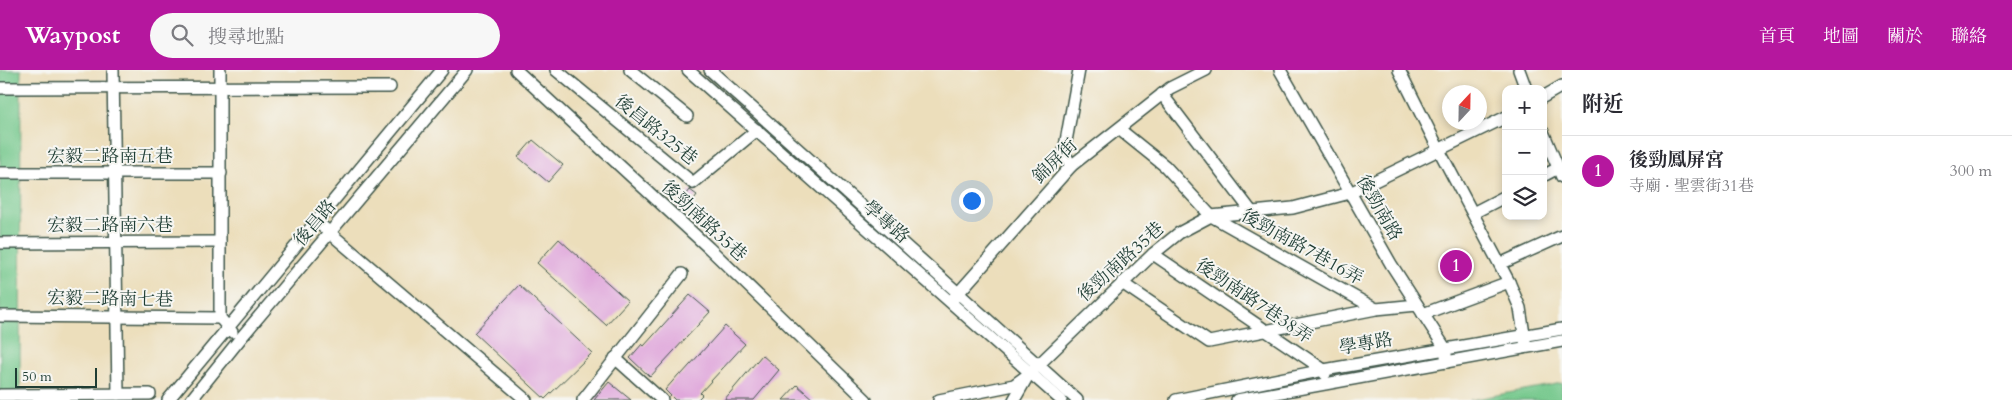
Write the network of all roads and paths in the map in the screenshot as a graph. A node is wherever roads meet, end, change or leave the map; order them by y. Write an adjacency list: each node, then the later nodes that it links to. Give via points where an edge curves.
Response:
1 (114, 70): 20 (street)
2 (220, 70): 17 (street)
3 (442, 70): 40 (street, 後昌路)
4 (468, 70): 41 (street, 後昌路)
5 (516, 70): 77 (street, 後勁南路35巷, via 709,248)
6 (556, 70): 25 (street, 後昌路325巷, via 693,183)
7 (630, 70): 23 (street)
8 (688, 70): 25 (street, 學專路)
9 (710, 70): 51 (street, 學專路)
10 (1079, 70): 29 (street, via 1064,152)
11 (1206, 70): 21 (street, 錦屏街)
12 (1280, 70): 35 (street, 後勁南路)
13 (1399, 70): 28 (street)
14 (1519, 70): 15 (street)
15 (1525, 85)
16 (1562, 86): 22 (street)
17 (220, 87): 18 (street); 20 (street); 32 (street)
18 (390, 87)
19 (0, 88): 20 (street)
20 (114, 88): 31 (street)
21 (1162, 94): 26 (street, 錦屏街); 37 (street)
22 (1547, 95)
23 (687, 116)
24 (1502, 118): 28 (street, 後勁南路35巷)
25 (757, 130): 51 (street, 學專路)
26 (1119, 130): 29 (street, 錦屏街); 39 (street, 後勁南路7巷16弄, via 1165,166)
27 (1547, 142): 33 (street)
28 (1439, 150): 35 (street, 後勁南路35巷); 38 (street)
29 (1071, 166): 51 (street, 錦屏街)
30 (0, 173): 31 (street, 宏毅二路南五巷)
31 (115, 173): 32 (street, 宏毅二路南五巷); 45 (street)
32 (220, 173): 43 (street)
33 (1560, 173): 34 (street)
34 (1547, 175)
35 (1350, 193): 37 (street, 後勁南路35巷, via 1293,208); 53 (street, 後勁南路)
36 (1502, 198): 38 (street)
37 (1251, 211): 39 (street, 後勁南路35巷)
38 (1474, 213): 47 (street)
39 (1211, 216): 46 (street, 後勁南路35巷, via 1179,233); 52 (street, 後勁南路7巷16弄)
40 (316, 221): 41 (street); 57 (street, 後昌路)
41 (330, 233): 60 (street, 後昌路); 74 (street)
42 (1562, 236): 47 (street)
43 (220, 242): 45 (street, 宏毅二路南六巷); 56 (street)
44 (0, 243): 45 (street, 宏毅二路南六巷)
45 (116, 243): 55 (street)
46 (1153, 254): 50 (street, 後勁南路35巷); 59 (street, 後勁南路7巷38弄)
47 (1500, 264): 49 (street)
48 (682, 274): 64 (street)
49 (1509, 282): 53 (street); 62 (street, via 1520,308)
50 (1122, 283): 59 (street, via 1209,342); 66 (street, 後勁南路35巷)
51 (954, 298): 66 (street, 學專路)
52 (1376, 309): 53 (street); 59 (street)
53 (1420, 309): 63 (street, 後勁南路)
54 (0, 316): 55 (street, 宏毅二路南七巷)
55 (117, 316): 56 (street, 宏毅二路南七巷); 69 (street)
56 (220, 318): 57 (street)
57 (227, 328): 60 (street); 72 (street, 後昌路)
58 (1562, 329): 62 (street, 學專路)
59 (1266, 331): 67 (street, 後勁南路7巷38弄)
60 (240, 339): 73 (street, 後昌路)
61 (1562, 340): 62 (street, 學專路)
62 (1525, 341): 63 (street, 學專路); 65 (street, 學專路)
63 (1445, 348): 65 (street, 後勁南路); 67 (street, 學專路)
64 (615, 358): 75 (street); 76 (street)
65 (1447, 362): 68 (street, 學專路)
66 (1033, 369): 78 (street, 後勁南路35巷, via 1014,385); 79 (street); 80 (street, 學專路); 81 (street, 學專路)
67 (1324, 370): 68 (street); 82 (street, 學專路)
68 (1327, 382): 83 (street, 學專路)
69 (118, 394): 70 (street); 71 (street)
70 (150, 394)
71 (0, 395)
72 (168, 400)
73 (191, 400)
74 (526, 400)
75 (583, 400)
76 (662, 400)
77 (866, 400)
78 (940, 400)
79 (1014, 400)
80 (1061, 400)
81 (1077, 400)
82 (1176, 400)
83 (1237, 400)

